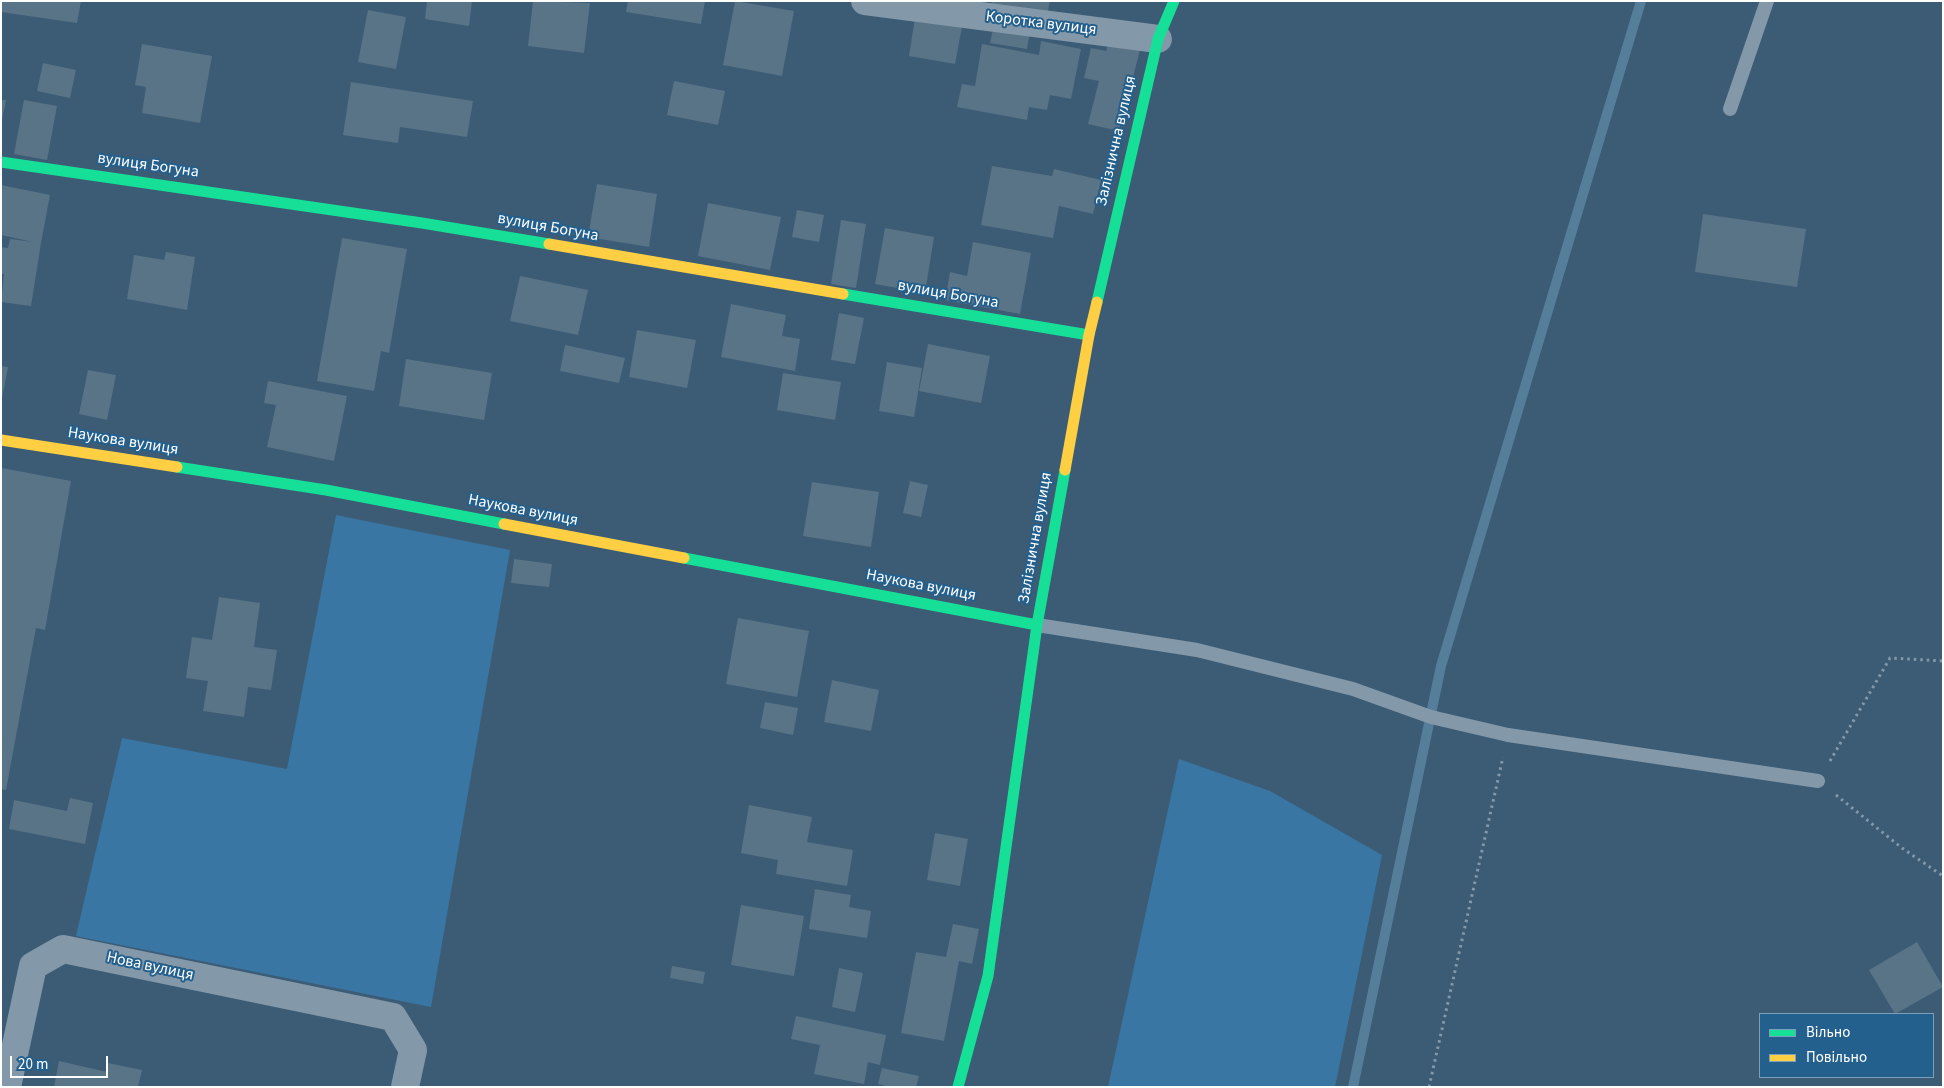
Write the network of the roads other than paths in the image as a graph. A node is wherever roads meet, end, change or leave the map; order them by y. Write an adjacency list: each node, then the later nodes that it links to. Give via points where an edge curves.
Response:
1 (865, 1): 4 (street, Коротка вулиця)
2 (1174, 1): 4 (street, Залізнична вулиця)
3 (1766, 1): 5 (lane)
4 (1158, 39): 7 (street, Залізнична вулиця)
5 (1730, 109)
6 (1, 162): 7 (street, вулиця Богуна, via 422,223)
7 (1088, 335): 9 (street, Залізнична вулиця)
8 (1, 440): 9 (street, Наукова вулиця, via 326,490)
9 (1037, 625): 10 (lane, via 1197,650 1354,689 1431,717 1508,735); 13 (street, Залізнична вулиця, via 988,976)
10 (1818, 781)
11 (7, 1087): 12 (street, Нова вулиця, via 33,966 63,948 393,1017 413,1050)
12 (405, 1087)
13 (958, 1087)

